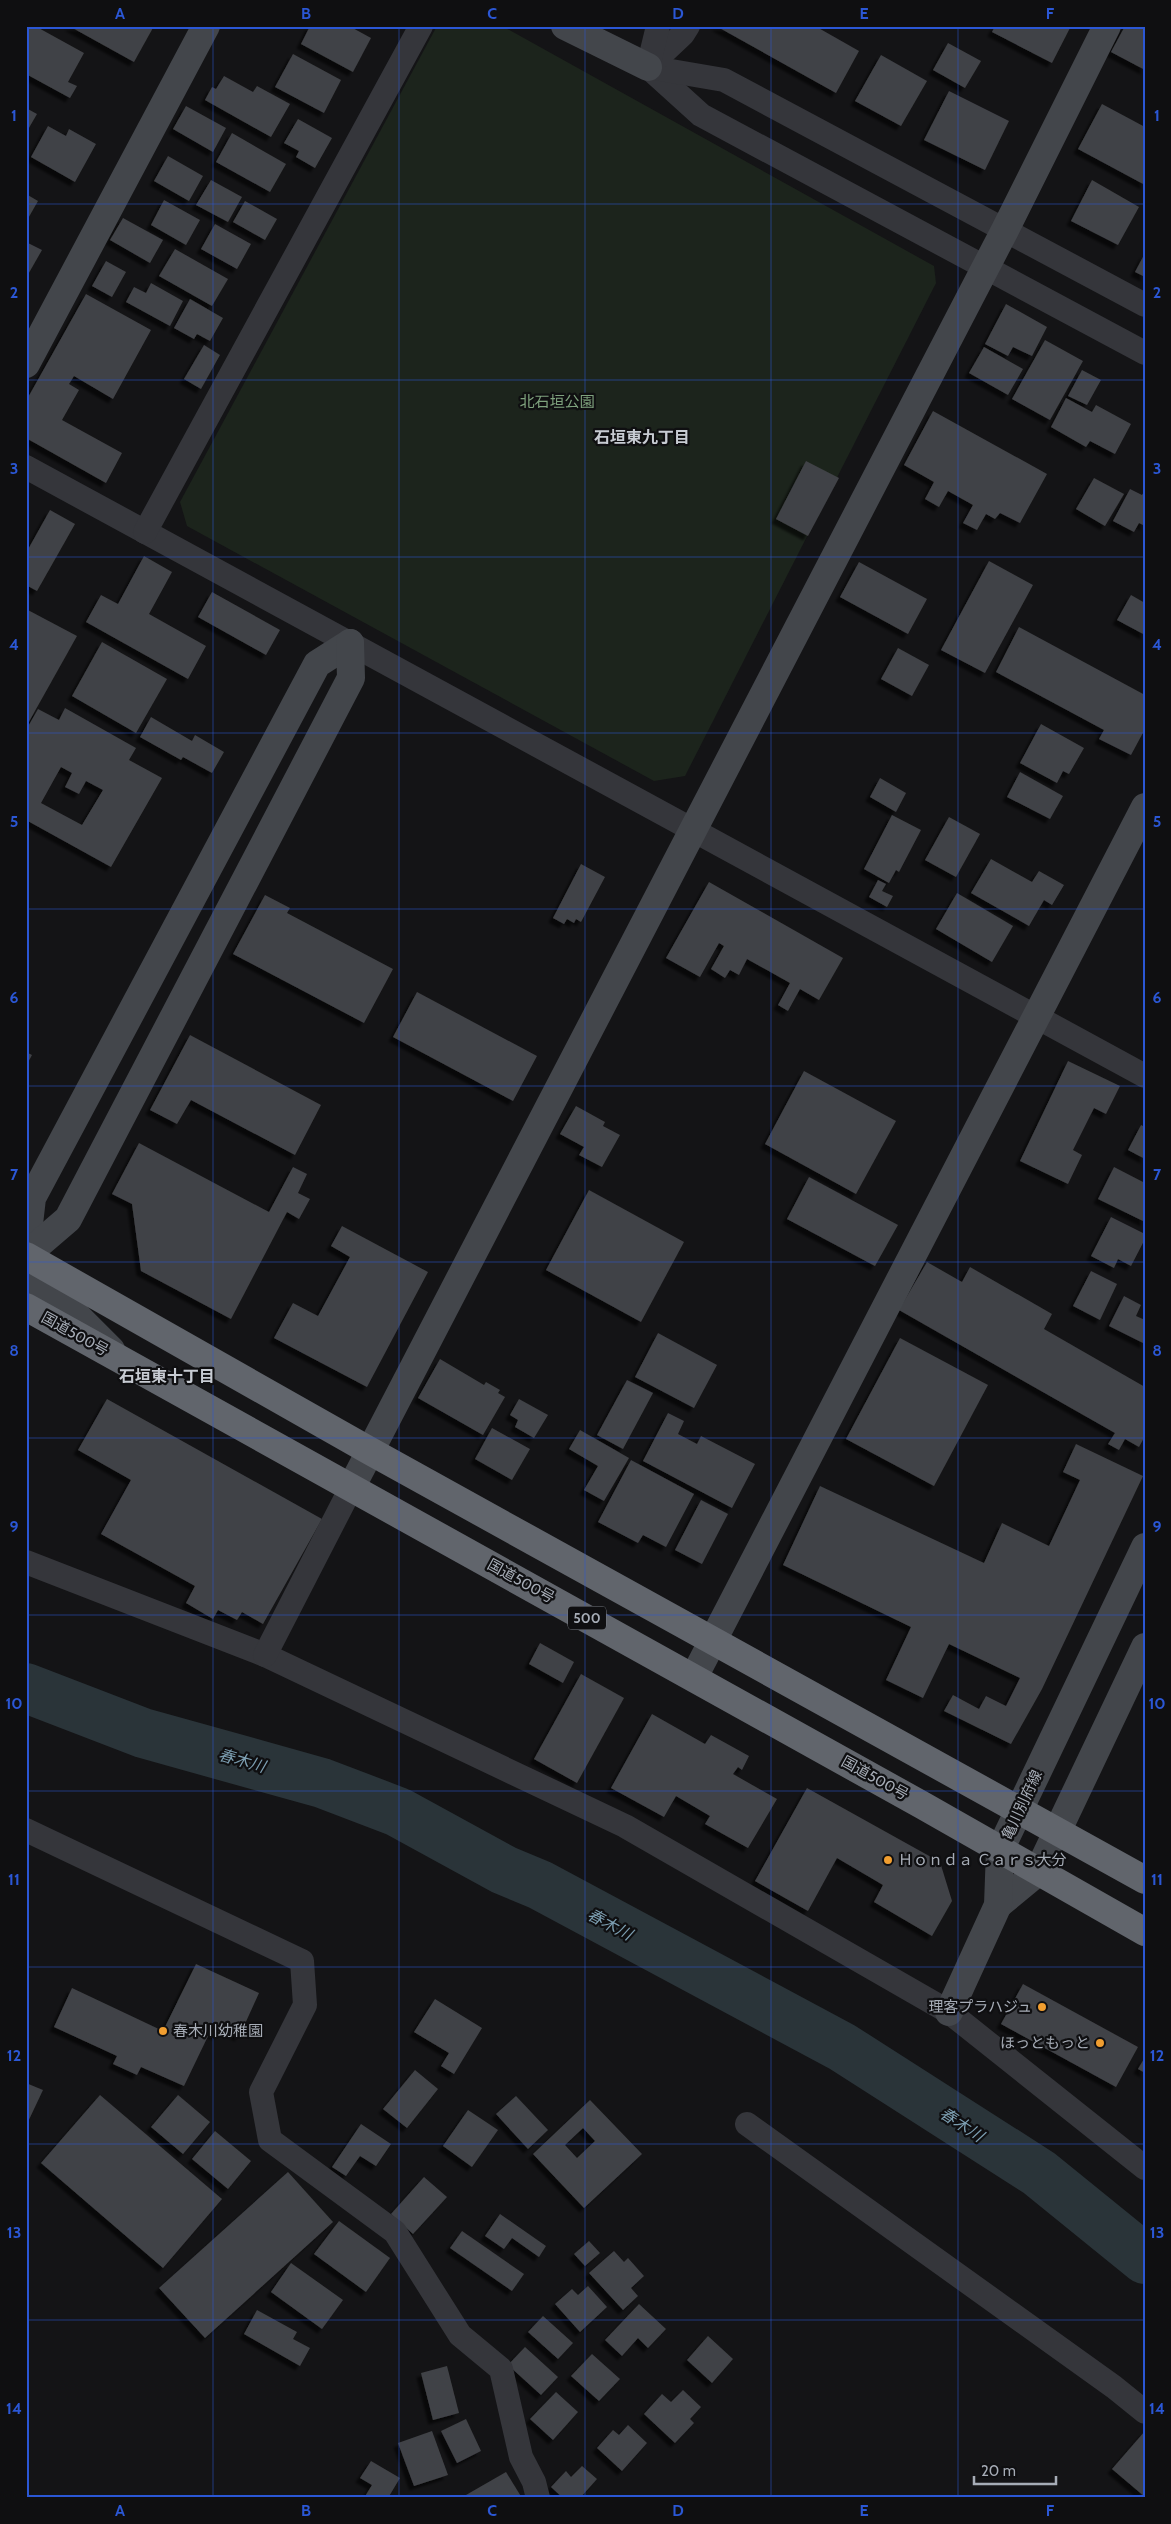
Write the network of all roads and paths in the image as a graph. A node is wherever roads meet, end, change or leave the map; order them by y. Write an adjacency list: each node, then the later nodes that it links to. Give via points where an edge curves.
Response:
1 (206, 26): 12 (street)
2 (421, 26): 14 (street)
3 (565, 26): 7 (street)
4 (658, 26): 7 (street)
5 (688, 26): 7 (street)
6 (1107, 26): 8 (street)
7 (648, 67): 8 (street, via 724,80); 9 (street, via 701,115)
8 (1005, 230): 9 (street); 10 (street)
9 (986, 267): 11 (street); 17 (street)
10 (1145, 306)
11 (1145, 353)
12 (26, 364)
13 (26, 467): 14 (street)
14 (145, 532): 15 (street)
15 (350, 643): 17 (street); 20 (street, via 317,664 46,1171 32,1198); 21 (street, via 350,678 73,1210 68,1219)
16 (1145, 807): 18 (street)
17 (693, 829): 18 (street); 24 (street)
18 (1036, 1016): 19 (street); 28 (street)
19 (1145, 1076)
20 (26, 1250)
21 (26, 1256): 23 (street, via 36,1282 68,1306); 24 (highway, 500)
22 (26, 1307): 23 (highway, 国道500号 / 500)
23 (117, 1357): 25 (highway, 国道500号 / 500)
24 (370, 1451): 25 (street); 28 (highway, 500)
25 (352, 1486): 30 (street); 31 (highway, 国道500号 / 500)
26 (1145, 1547): 32 (street, 亀川別府線)
27 (26, 1562): 30 (street)
28 (713, 1642): 31 (street); 32 (highway, 500)
29 (1145, 1647): 34 (street)
30 (265, 1655): 40 (street, via 624,1826)
31 (694, 1677): 35 (highway, 国道500号 / 500)
32 (1019, 1811): 34 (highway, 500); 35 (street, 亀川別府線)
33 (26, 1830): 44 (street, via 302,1961 305,2005 261,2092 270,2140 395,2232 460,2335 501,2369 521,2457)
34 (1057, 1832): 36 (street); 37 (highway, 500)
35 (1000, 1850): 36 (highway, 国道500号 / 500); 38 (street, 亀川別府線)
36 (1038, 1872): 38 (street); 39 (highway, 国道500号 / 500)
37 (1145, 1880)
38 (998, 1905): 40 (street)
39 (1145, 1932)
40 (949, 2012): 42 (street)
41 (748, 2124): 43 (street)
42 (1145, 2168)
43 (1145, 2412)
44 (538, 2498)

